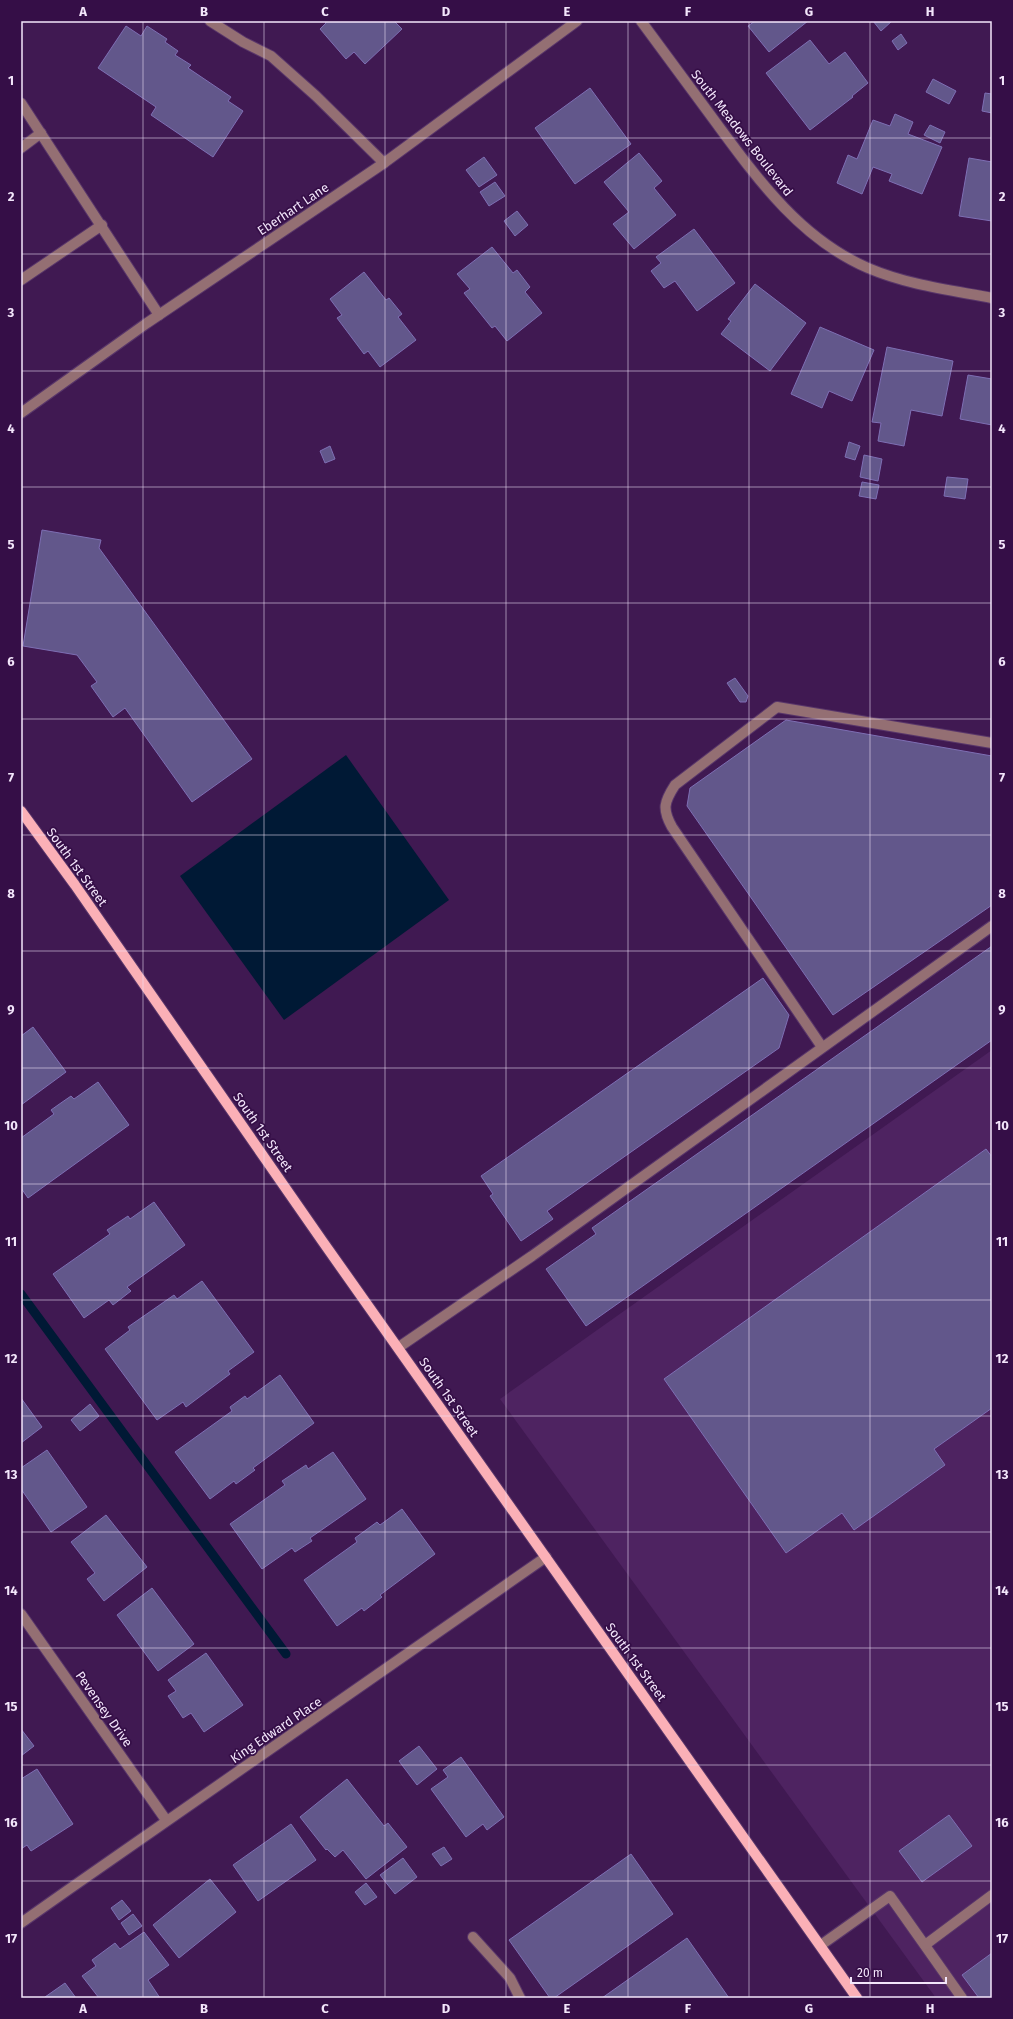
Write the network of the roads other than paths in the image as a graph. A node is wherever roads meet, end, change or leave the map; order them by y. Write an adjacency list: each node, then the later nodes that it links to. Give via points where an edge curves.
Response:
1 (210, 21): 7 (street, via 271,56)
2 (577, 21): 7 (street, Eberhart Lane)
3 (641, 21): 10 (street, South Meadows Boulevard, via 756,177 787,212 810,232 836,251 867,268 894,278)
4 (21, 103): 5 (street)
5 (41, 134): 6 (street); 8 (street)
6 (21, 148)
7 (384, 163): 11 (street, Eberhart Lane)
8 (102, 225): 9 (street); 11 (street)
9 (21, 280)
10 (992, 298)
11 (159, 316): 12 (street, Eberhart Lane)
12 (21, 413)
13 (992, 743): 16 (street, via 777,707 675,785 666,800 665,815 672,827)
14 (21, 811): 17 (main road, South 1st Street)
15 (992, 926): 16 (street)
16 (822, 1047): 17 (street)
17 (398, 1348): 18 (main road, South 1st Street)
18 (546, 1557): 20 (street, King Edward Place, via 328,1711); 24 (main road, South 1st Street)
19 (21, 1614): 20 (street, Pevensey Drive)
20 (166, 1820): 22 (street, King Edward Place)
21 (992, 1895): 25 (street)
22 (21, 1922)
23 (473, 1937): 26 (street, via 510,1978)
24 (821, 1945): 25 (street, via 890,1896); 27 (main road, South 1st Street)
25 (926, 1945): 28 (street)
26 (520, 1998)
27 (857, 1998)
28 (962, 1998)

